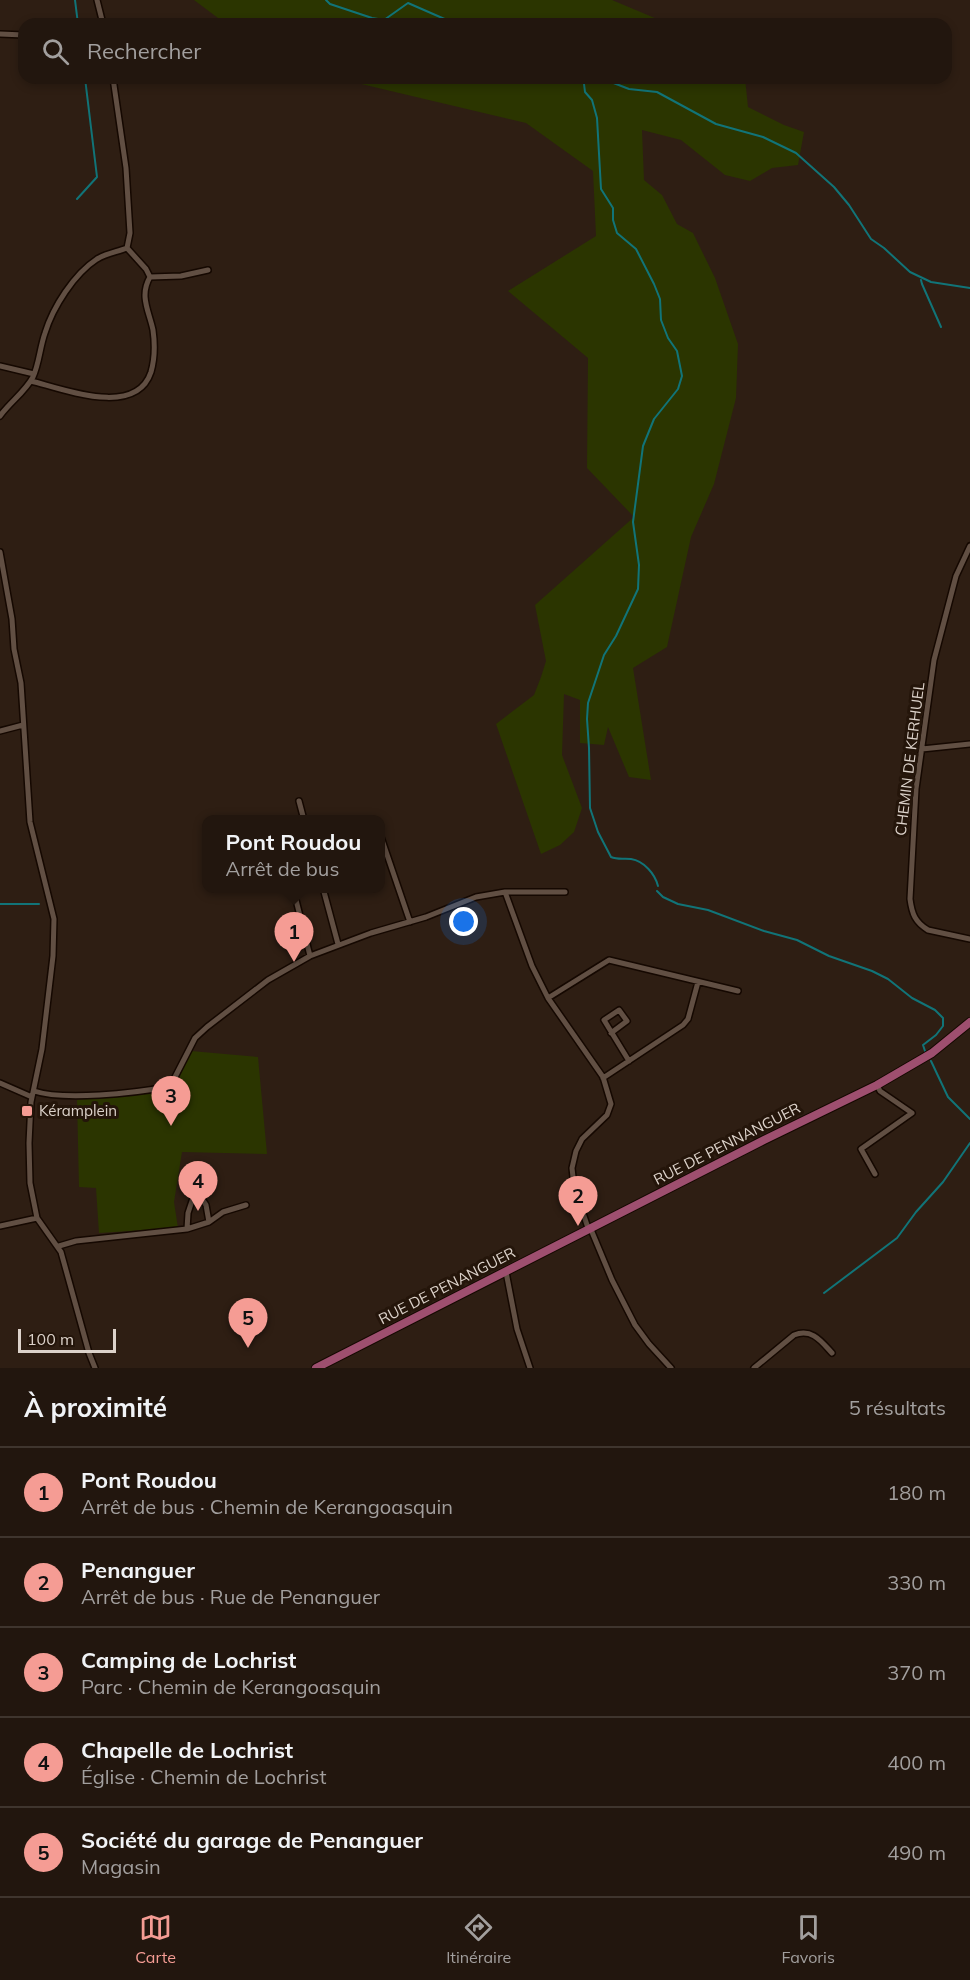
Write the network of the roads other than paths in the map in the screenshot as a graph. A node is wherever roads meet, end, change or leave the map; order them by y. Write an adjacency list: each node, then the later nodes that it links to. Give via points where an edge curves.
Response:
1 (97, 0): 2 (street)
2 (102, 18)
3 (0, 34): 4 (street)
4 (18, 35)
5 (114, 84): 6 (street, via 126,168)
6 (128, 248): 8 (street); 10 (street, via 94,262 63,296 50,319)
7 (208, 270): 8 (street)
8 (150, 277): 11 (street, via 144,296 154,355 143,387 121,397 101,397)
9 (0, 366): 10 (street)
10 (34, 374): 11 (street)
11 (31, 381): 12 (street)
12 (0, 416)
13 (970, 546): 21 (street, CHEMIN DE KERHUEL, via 956,576 934,660)
14 (0, 552): 15 (street)
15 (2, 582): 16 (street)
16 (13, 626): 17 (street); 18 (street)
17 (17, 633)
18 (23, 725): 19 (street); 42 (street, via 30,822 54,919 45,1025)
19 (0, 731)
20 (970, 744): 21 (street)
21 (922, 749): 30 (street, CHEMIN DE KERHUEL, via 910,865 913,915 928,930)
22 (299, 801): 23 (street)
23 (303, 815)
24 (385, 849): 29 (street)
25 (506, 892): 26 (street); 29 (street, via 476,897); 35 (street, via 532,966)
26 (565, 892)
27 (294, 893): 32 (street)
28 (324, 893): 31 (street)
29 (410, 922): 31 (street)
30 (970, 939)
31 (338, 944): 32 (street)
32 (310, 956): 42 (street, via 277,974 207,1027 195,1038 167,1087 78,1095)
33 (698, 982): 34 (street); 35 (street, via 609,960); 38 (street, via 683,1025)
34 (738, 992)
35 (548, 998): 39 (street)
36 (970, 1022): 41 (main road, RUE DE PENNANGUER, via 932,1053)
37 (611, 1033): 38 (street)
38 (629, 1061): 39 (street)
39 (603, 1078): 51 (street, via 611,1104 607,1116 582,1139 572,1168 574,1186)
40 (0, 1083): 42 (street)
41 (877, 1085): 43 (street, via 912,1113 861,1149); 51 (main road, RUE DE PENNANGUER)
42 (33, 1094): 47 (street, via 29,1166)
43 (875, 1174)
44 (196, 1181): 45 (street)
45 (200, 1196): 48 (street, via 206,1205); 50 (street, via 193,1198)
46 (246, 1204): 48 (street)
47 (37, 1218): 49 (street); 52 (street)
48 (208, 1222): 50 (street)
49 (0, 1226)
50 (187, 1229): 52 (street, via 76,1240)
51 (590, 1229): 53 (main road, RUE DE PENANGUER); 58 (street, via 635,1325)
52 (59, 1246): 55 (street)
53 (506, 1272): 56 (main road, RUE DE PENANGUER); 57 (street, via 517,1329)
54 (832, 1353): 59 (street, via 818,1336 800,1332)
55 (95, 1368)
56 (316, 1368)
57 (530, 1368)
58 (671, 1368)
59 (754, 1368)

